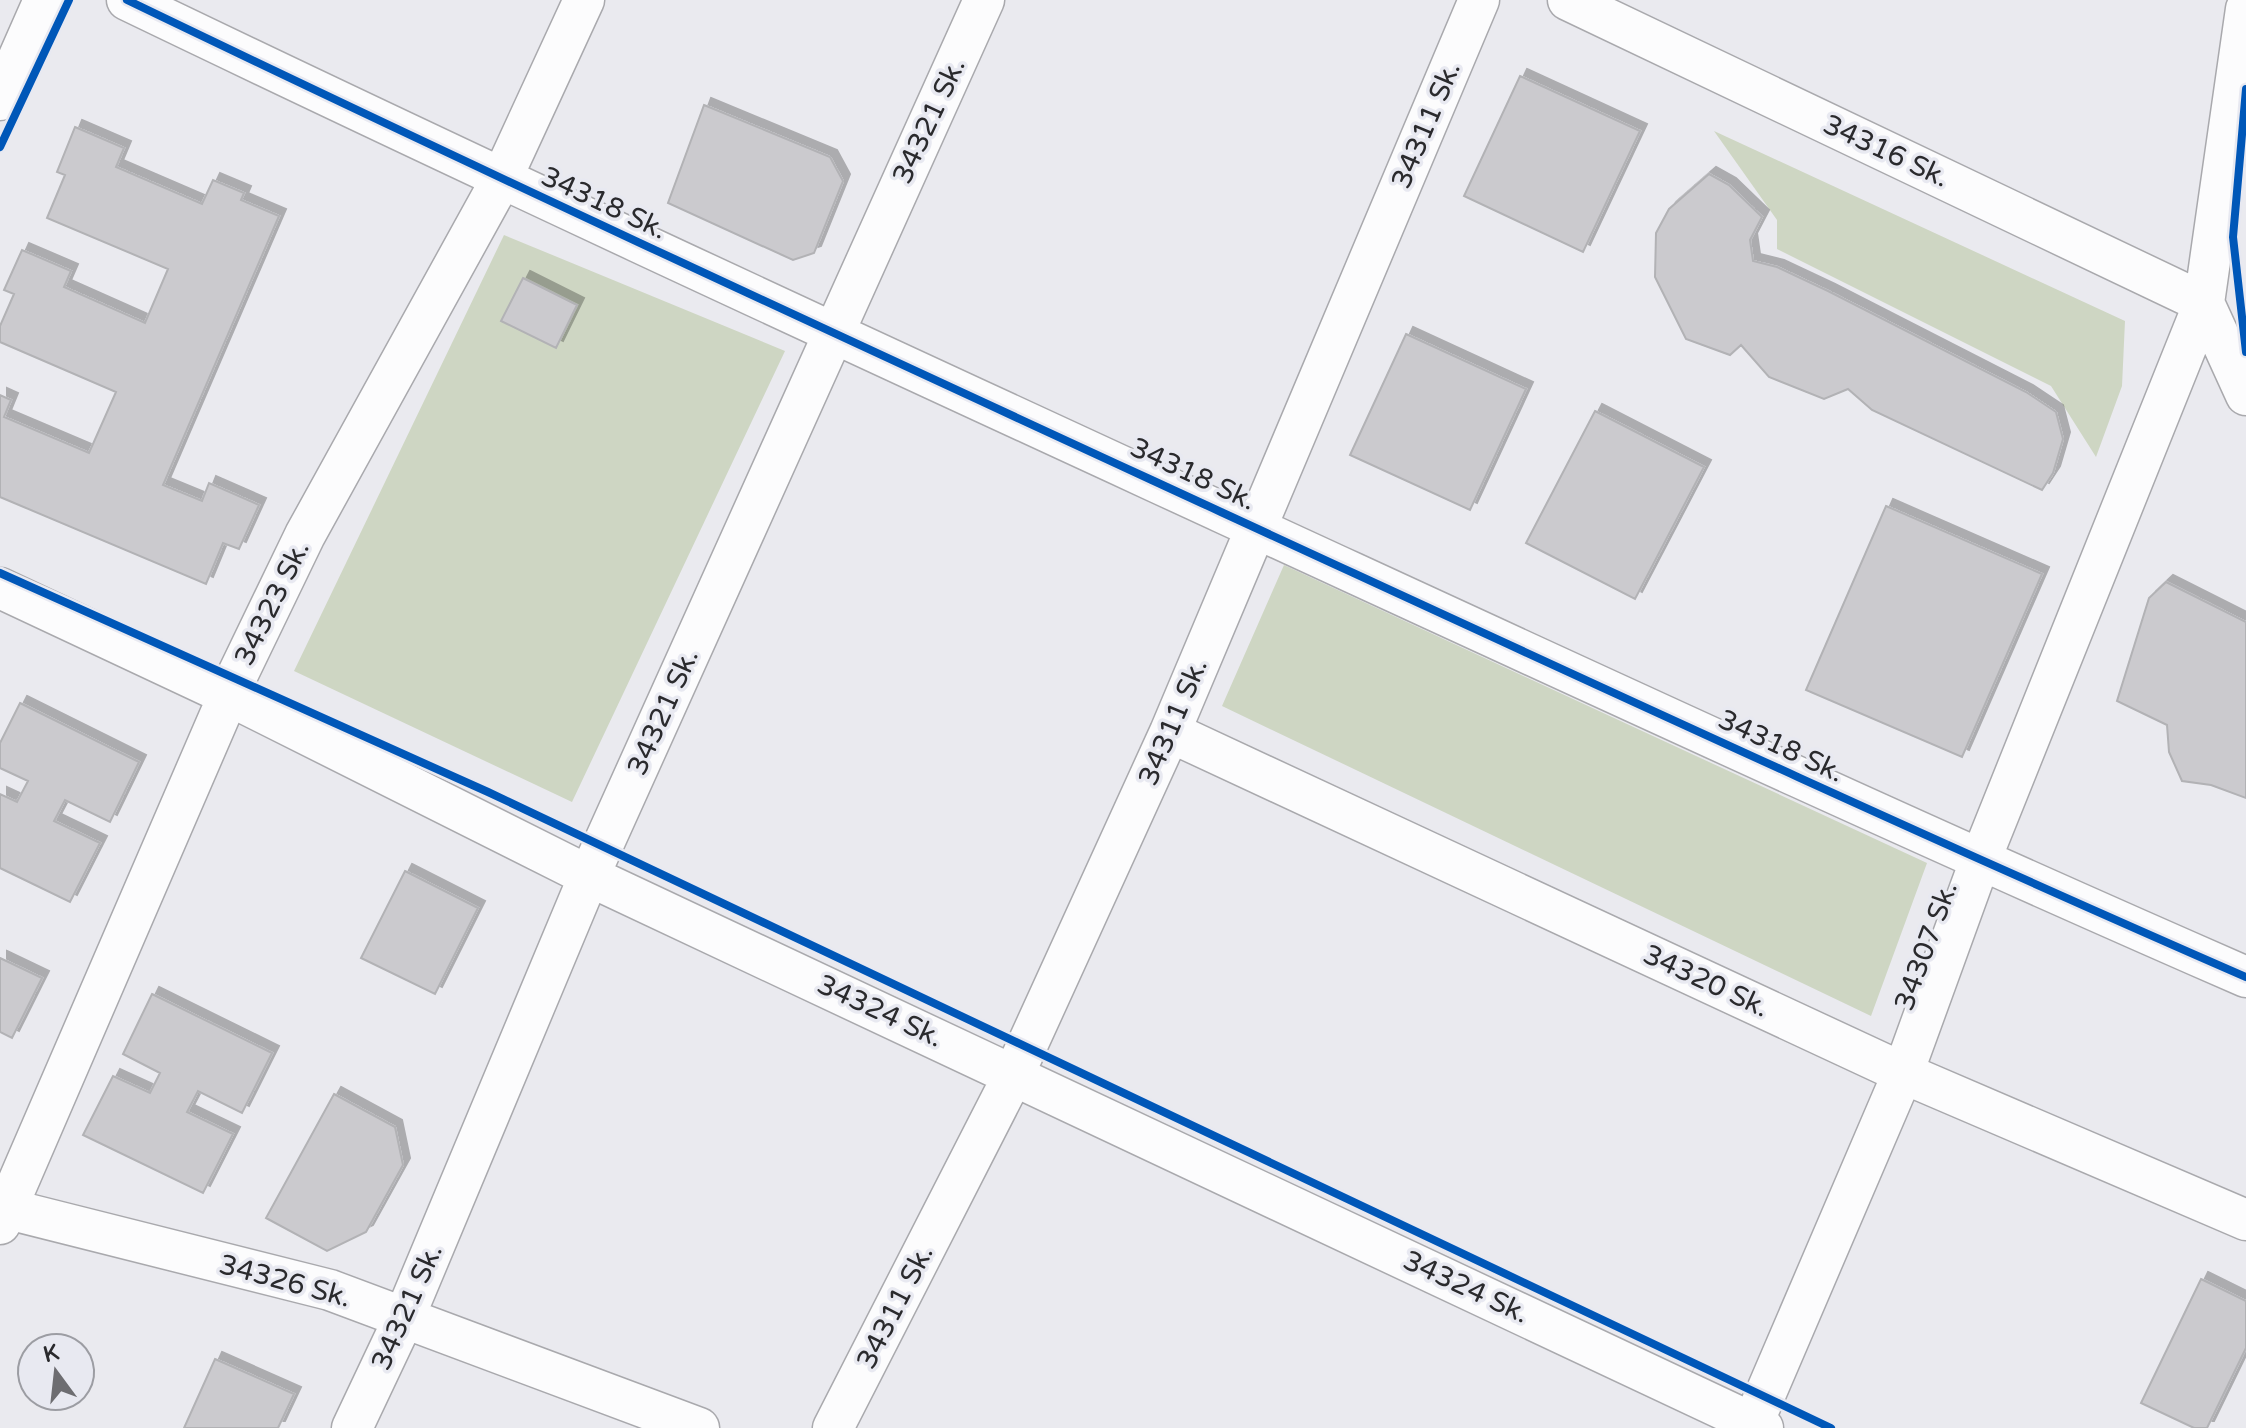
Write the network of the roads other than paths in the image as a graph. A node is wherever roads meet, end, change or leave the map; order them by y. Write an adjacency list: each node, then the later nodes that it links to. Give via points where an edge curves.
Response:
1 (44, 0): 8 (street)
2 (127, 0): 9 (street, 34318 Sk.)
3 (584, 0): 9 (street, 34323 Sk.)
4 (984, 0): 11 (street, 34321 Sk.)
5 (1479, 0): 13 (street, 34311 Sk.)
6 (1568, 0): 10 (street, 34316 Sk.)
7 (2246, 9): 10 (street, 34307 Sk.)
8 (0, 100)
9 (501, 180): 11 (street, 34318 Sk.); 15 (street, 34323 Sk., via 305,535)
10 (2204, 303): 12 (street); 17 (street, 34307 Sk.)
11 (833, 332): 13 (street, 34318 Sk.); 18 (street, 34321 Sk.)
12 (2246, 395)
13 (1255, 527): 16 (street, 34311 Sk.); 17 (street, 34318 Sk.)
14 (0, 588): 15 (street, 34324 Sk.)
15 (228, 695): 18 (street, 34324 Sk.); 22 (street, 34323 Sk.)
16 (1170, 732): 20 (street, 34320 Sk.); 21 (street, 34311 Sk.)
17 (1980, 861): 19 (street, 34318 Sk.); 20 (street, 34307 Sk.)
18 (589, 876): 21 (street, 34324 Sk.); 24 (street, 34321 Sk.)
19 (2246, 977)
20 (1903, 1073): 23 (street, 34320 Sk.); 25 (street, 34307 Sk.)
21 (1014, 1074): 25 (street, 34324 Sk.); 28 (street, 34311 Sk.)
22 (3, 1214): 24 (street, 34326 Sk., via 330,1290)
23 (2246, 1220)
24 (404, 1318): 26 (street, 34321 Sk.); 27 (street, 34326 Sk.)
25 (1758, 1426)
26 (352, 1428)
27 (699, 1428)
28 (833, 1428)

